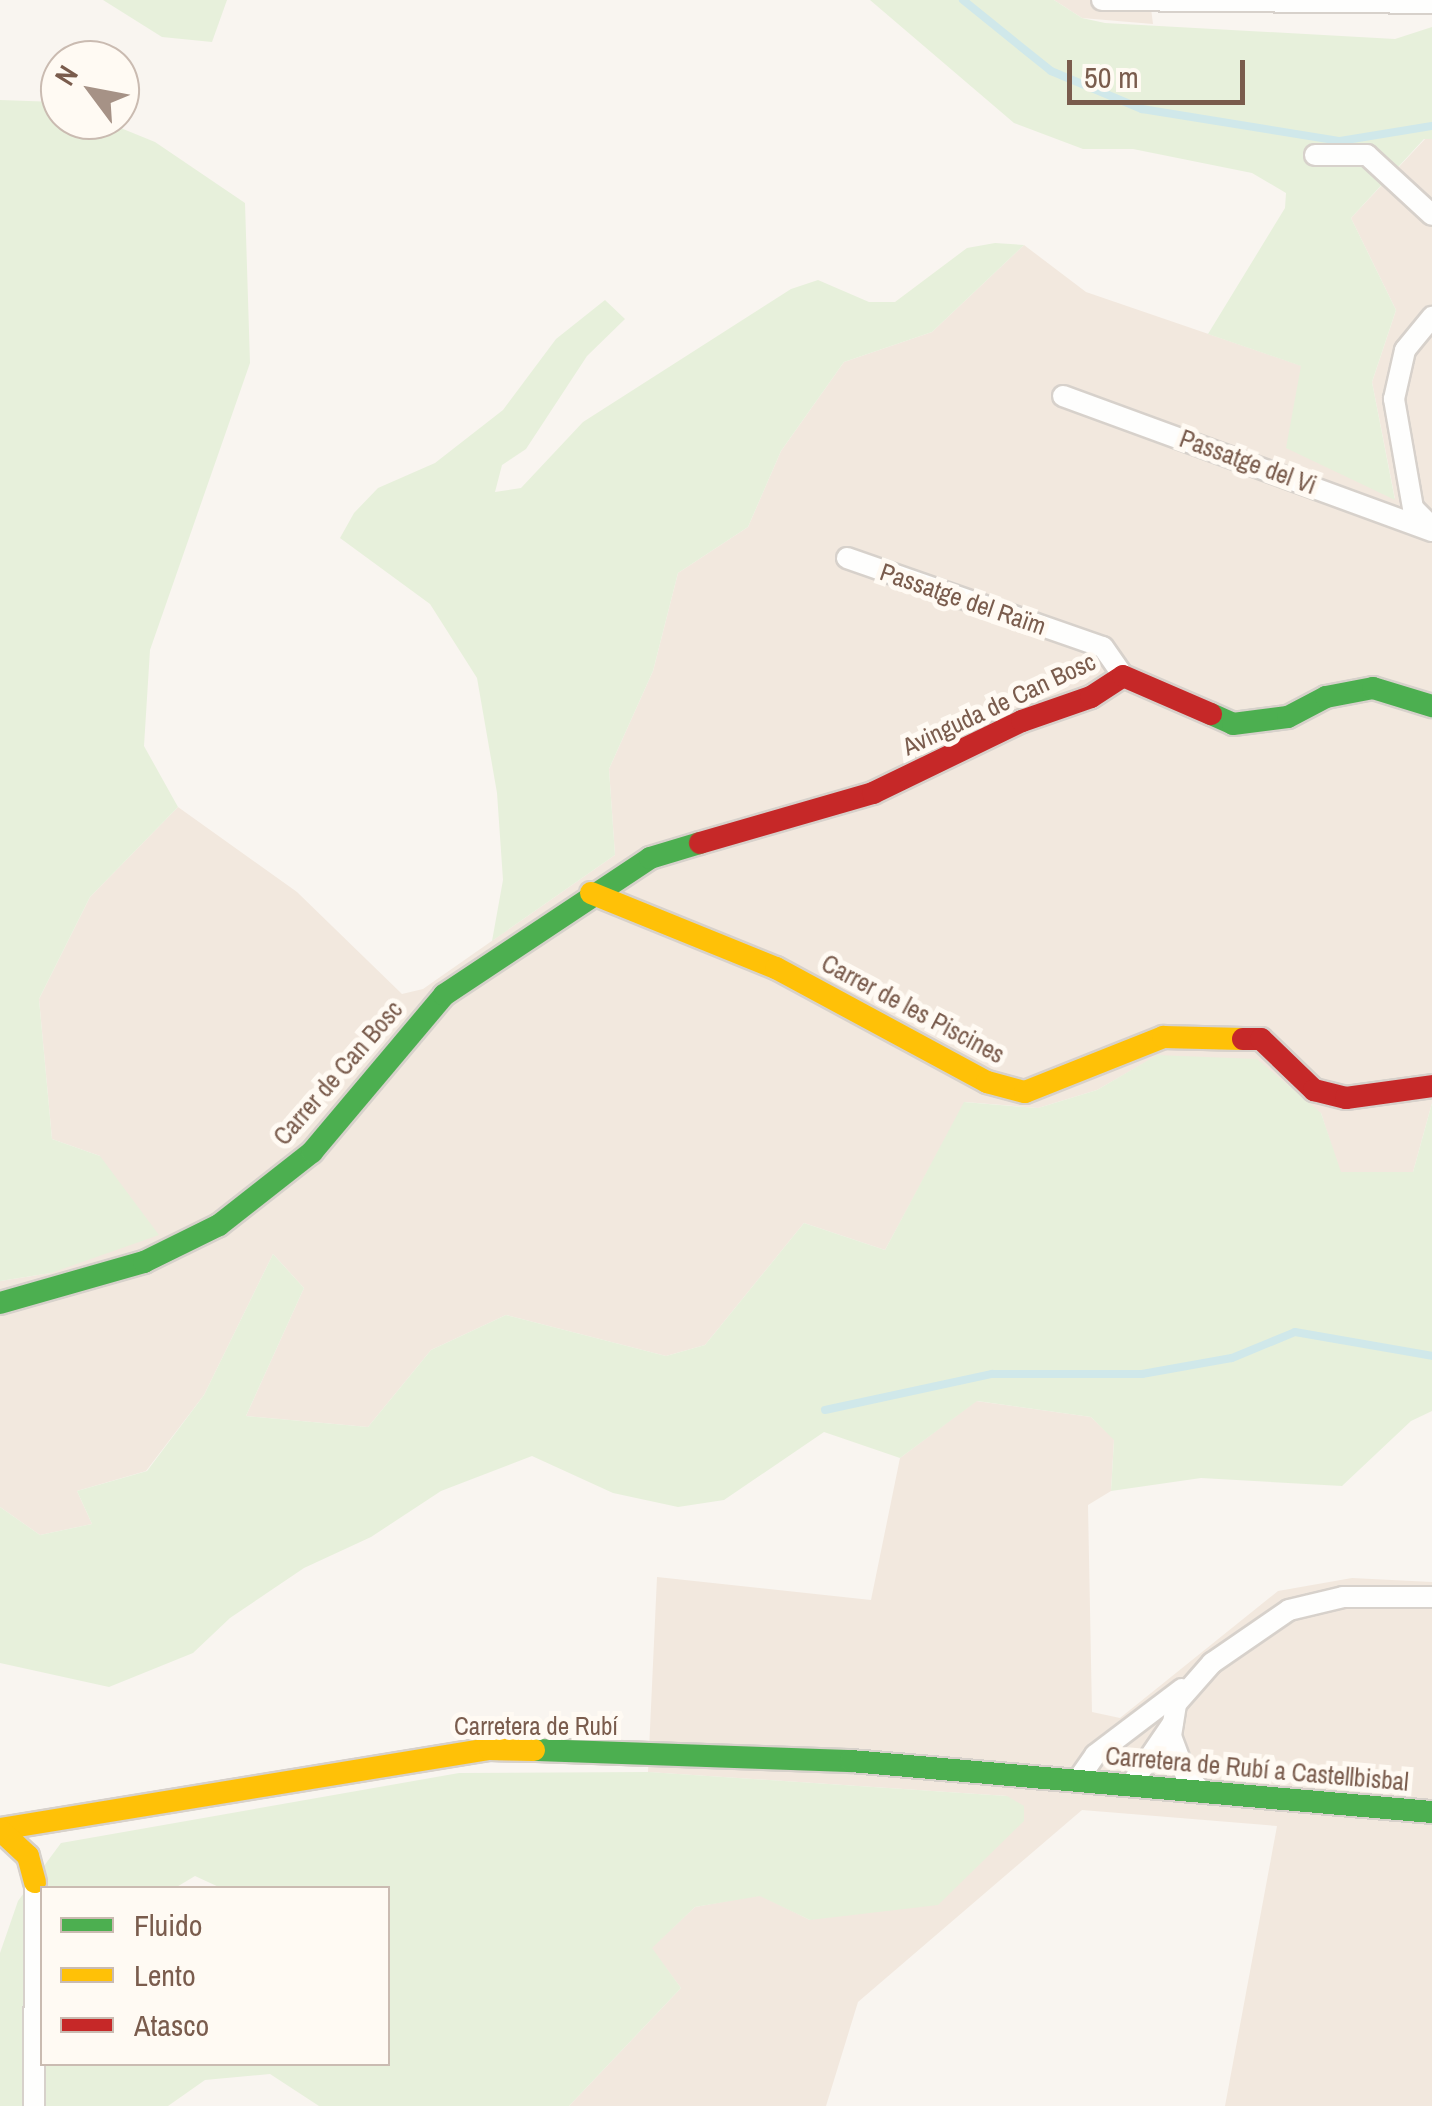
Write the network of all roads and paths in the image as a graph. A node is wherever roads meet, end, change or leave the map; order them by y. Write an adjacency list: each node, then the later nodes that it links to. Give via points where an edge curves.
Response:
1 (1102, 0): 2 (street)
2 (1145, 2): 3 (street)
3 (1432, 3)
4 (1315, 154): 5 (street, via 1366,155)
5 (1432, 216)
6 (1432, 317): 8 (street, via 1406,350 1394,399 1413,508)
7 (1063, 396): 8 (street, Passatge del Vi)
8 (1432, 529)
9 (847, 558): 10 (street, Passatge del Raïm, via 1103,647)
10 (1123, 676): 11 (street, Avinguda de Can Bosc, via 1233,724 1288,717 1326,696 1373,688); 12 (street, Avinguda de Can Bosc, via 1091,698 1022,722 873,793 706,836 650,858)
11 (1432, 706)
12 (591, 893): 13 (street, Carrer de les Piscines, via 776,968 987,1082 1025,1092 1163,1036 1261,1039 1314,1090 1346,1098); 14 (street, Carrer de Can Bosc, via 444,996 312,1152 218,1225 144,1262)
13 (1432, 1086)
14 (0, 1302)
15 (1432, 1597): 16 (street, via 1343,1597 1288,1610)
16 (1188, 1685): 17 (street); 18 (street)
17 (1173, 1722): 21 (street); 22 (street, via 1171,1736 1186,1776)
18 (1127, 1734): 19 (street, via 1095,1755); 20 (street)
19 (1077, 1781): 20 (street, Carretera de Rubí a Castellbisbal); 24 (street, Carretera de Rubí, via 851,1761 490,1749)
20 (1103, 1784): 21 (street, Carretera de Rubí a Castellbisbal)
21 (1130, 1786): 22 (street, Carretera de Rubí a Castellbisbal)
22 (1203, 1792): 23 (street, Carretera de Rubí a Castellbisbal)
23 (1432, 1812)
24 (53, 1821): 25 (street, Carretera de Rubí); 26 (street)
25 (0, 1830): 26 (street, via 28,1856)
26 (34, 1882): 27 (street)
27 (34, 2106)

